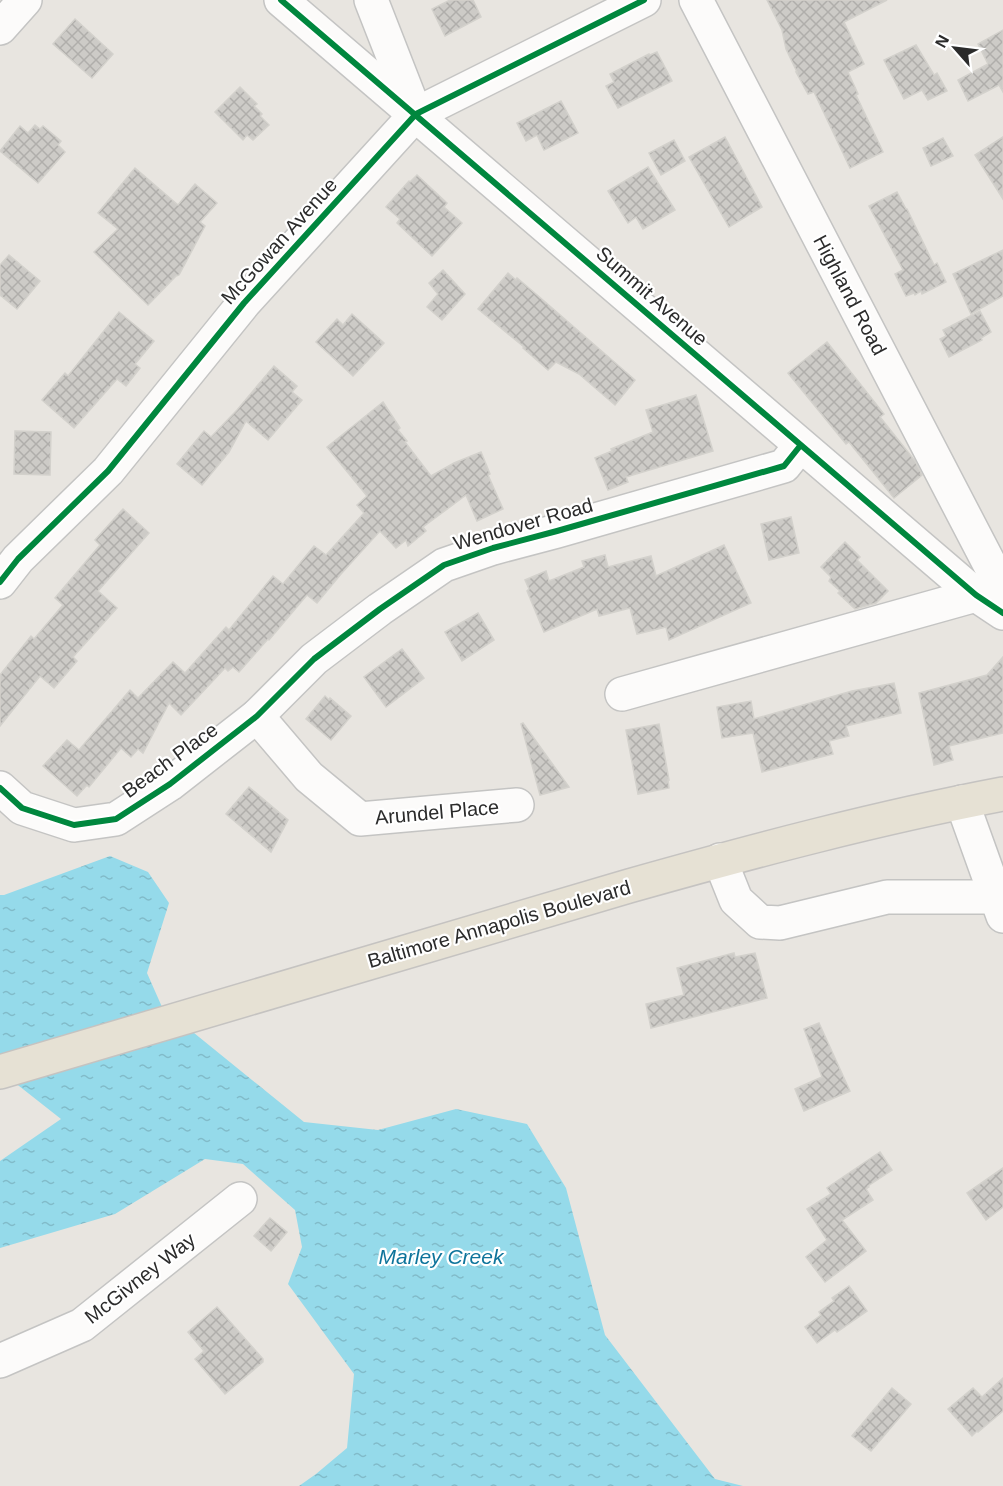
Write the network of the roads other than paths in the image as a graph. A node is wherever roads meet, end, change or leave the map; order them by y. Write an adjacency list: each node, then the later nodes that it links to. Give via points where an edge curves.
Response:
1 (25, 0): 6 (street)
2 (281, 0): 7 (street, Summit Avenue)
3 (371, 0): 7 (street)
4 (644, 0): 7 (street, McGowan Avenue)
5 (696, 0): 10 (street, Highland Road)
6 (0, 28)
7 (416, 114): 8 (street, Summit Avenue); 9 (street, McGowan Avenue, via 244,303 108,471 18,559)
8 (800, 446): 10 (street, Summit Avenue); 13 (street, Wendover Road, via 784,466 444,565 314,659)
9 (0, 582)
10 (989, 592): 11 (street, Summit Avenue); 12 (street)
11 (1003, 614)
12 (622, 694)
13 (257, 716): 14 (street, Beach Place, via 170,784 116,819 74,825 22,808); 17 (street, Arundel Place, via 309,777 360,819)
14 (0, 788)
15 (1003, 794): 16 (main road, Baltimore Annapolis Boulevard)
16 (962, 802): 18 (main road, Baltimore Annapolis Boulevard); 19 (street)
17 (517, 805)
18 (720, 860): 19 (street, via 736,900 760,921 780,923 887,897); 20 (main road, Baltimore Annapolis Boulevard)
19 (999, 907)
20 (0, 1072)
21 (240, 1199): 22 (street, McGivney Way, via 82,1324)
22 (0, 1361)

